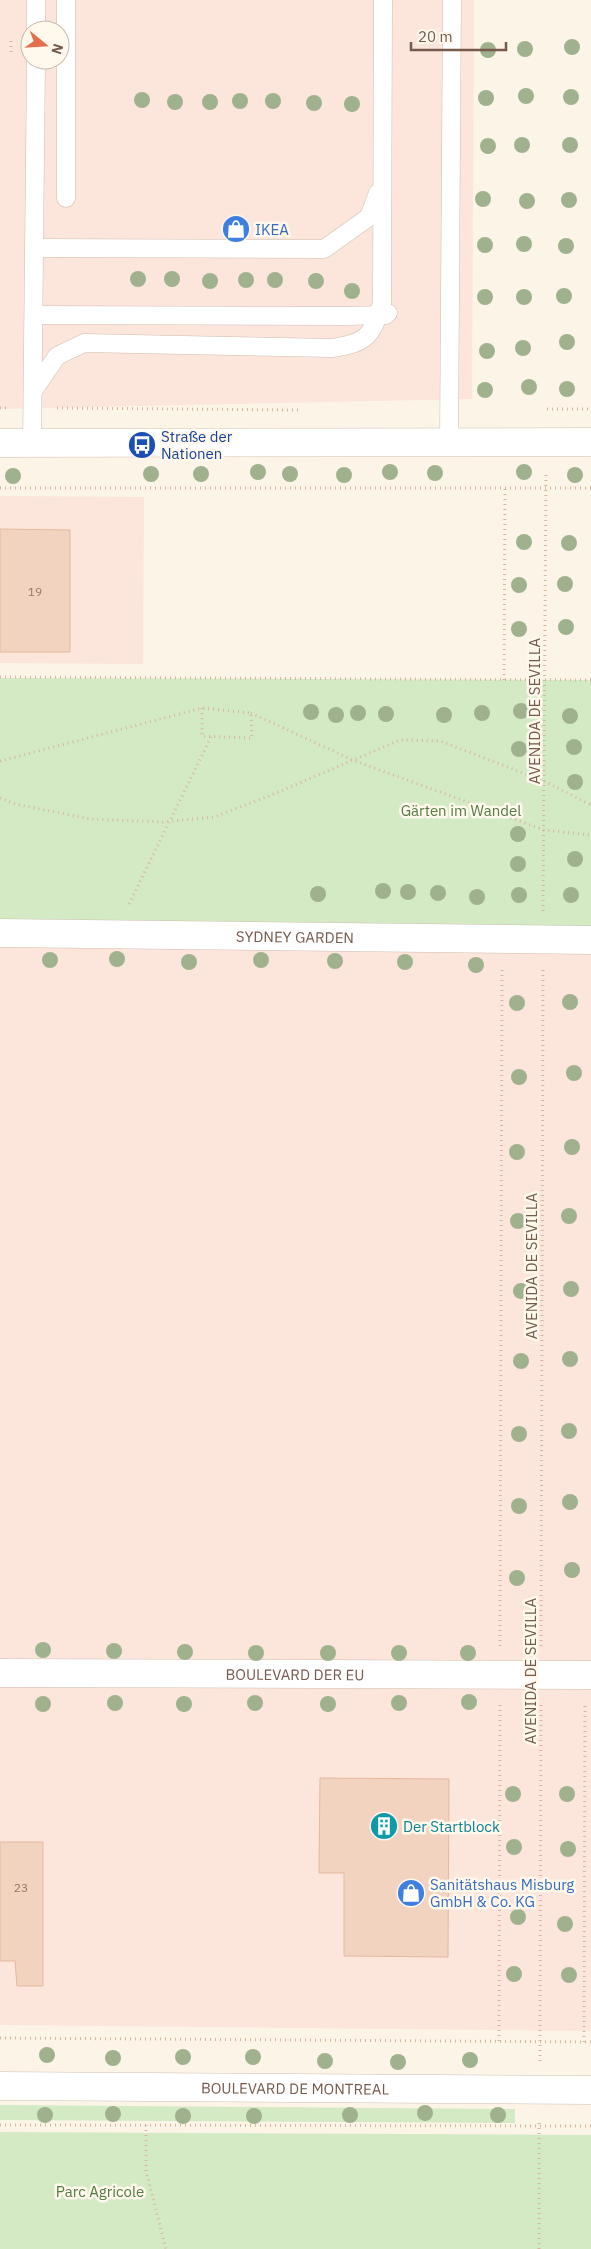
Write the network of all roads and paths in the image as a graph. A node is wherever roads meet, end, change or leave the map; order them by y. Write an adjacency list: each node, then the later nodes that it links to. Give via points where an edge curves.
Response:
1 (36, 0): 6 (lane)
2 (66, 0): 9 (lane)
3 (383, 0): 8 (lane)
4 (395, 0): 11 (lane, via 393,304 386,316)
5 (452, 0): 18 (lane)
6 (36, 20)
7 (36, 70): 10 (lane)
8 (382, 183): 10 (lane, via 369,217 324,249); 12 (lane, via 382,304 375,328 367,338 350,346 332,348 84,343 57,356)
9 (66, 198)
10 (36, 248): 11 (lane)
11 (34, 315): 12 (lane)
12 (32, 391): 14 (lane)
13 (0, 408): 14 (path)
14 (32, 408): 17 (path); 22 (lane)
15 (544, 409): 16 (path)
16 (591, 409)
17 (301, 410)
18 (450, 442): 19 (street); 22 (street)
19 (547, 442): 20 (street); 25 (path, AVENIDA DE SEVILLA)
20 (591, 442)
21 (0, 443): 22 (street)
22 (32, 444)
23 (0, 488): 24 (path)
24 (505, 488): 25 (path); 28 (path)
25 (546, 488): 26 (path); 29 (path, AVENIDA DE SEVILLA)
26 (591, 488)
27 (0, 677): 28 (path)
28 (504, 680): 29 (path)
29 (545, 680): 30 (path); 36 (path, AVENIDA DE SEVILLA)
30 (591, 680)
31 (202, 708): 32 (path); 33 (path, via 202,736); 35 (path)
32 (252, 713): 33 (path, via 252,738); 34 (path)
33 (211, 737): 39 (path)
34 (355, 760): 36 (path, via 400,740 440,741); 39 (path, via 214,817); 40 (path)
35 (0, 761)
36 (544, 781): 38 (path); 40 (path, AVENIDA DE SEVILLA)
37 (0, 798): 39 (path, via 90,819)
38 (591, 805)
39 (168, 822): 43 (path)
40 (544, 830): 41 (path); 45 (path, AVENIDA DE SEVILLA)
41 (591, 835)
42 (0, 933): 43 (street, SYDNEY GARDEN)
43 (115, 934): 44 (street, SYDNEY GARDEN)
44 (502, 939): 45 (street, SYDNEY GARDEN); 48 (path)
45 (543, 940): 46 (street, SYDNEY GARDEN); 49 (path, AVENIDA DE SEVILLA)
46 (591, 940)
47 (0, 1673): 48 (street, BOULEVARD DER EU)
48 (500, 1674): 49 (street, BOULEVARD DER EU); 52 (path)
49 (541, 1675): 50 (street, BOULEVARD DER EU); 53 (path, AVENIDA DE SEVILLA)
50 (588, 1675): 54 (path)
51 (0, 2038): 52 (path)
52 (500, 2041): 53 (path)
53 (540, 2042): 54 (path); 57 (path, AVENIDA DE SEVILLA)
54 (584, 2042): 55 (path)
55 (591, 2042)
56 (0, 2086): 57 (street, BOULEVARD DE MONTREAL)
57 (540, 2090): 58 (street, BOULEVARD DE MONTREAL); 60 (path, AVENIDA DE SEVILLA)
58 (591, 2090)
59 (0, 2125): 61 (path)
60 (539, 2125): 61 (path); 62 (path); 64 (path, AVENIDA DE SEVILLA)
61 (146, 2126): 63 (path, via 146,2170)
62 (591, 2126)
63 (166, 2249)
64 (539, 2249)

